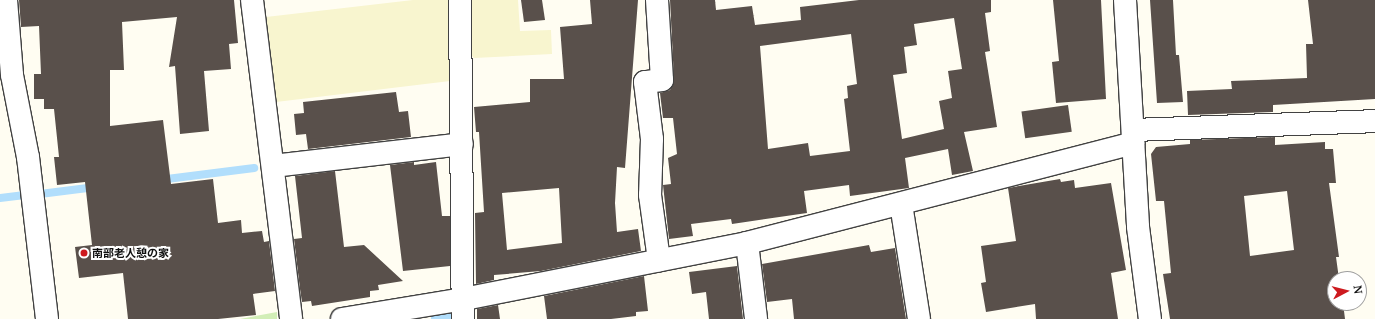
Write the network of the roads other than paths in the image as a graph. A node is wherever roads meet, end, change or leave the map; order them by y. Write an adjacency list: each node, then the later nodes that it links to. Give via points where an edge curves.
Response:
1 (6, 0): 14 (street, via 12,75 28,157)
2 (252, 0): 9 (street)
3 (460, 0): 8 (street)
4 (657, 0): 12 (street, via 662,80 645,82 652,139 650,195)
5 (1125, 0): 7 (street)
6 (1375, 121): 7 (street)
7 (1133, 136): 10 (street); 19 (street, via 1138,227)
8 (462, 144): 9 (street); 13 (street)
9 (273, 166): 15 (street)
10 (901, 204): 11 (street); 18 (street)
11 (747, 243): 12 (street); 17 (street)
12 (659, 260): 13 (street)
13 (464, 309): 16 (street)
14 (47, 319)
15 (291, 319)
16 (342, 319)
17 (756, 319)
18 (919, 319)
19 (1150, 319)

